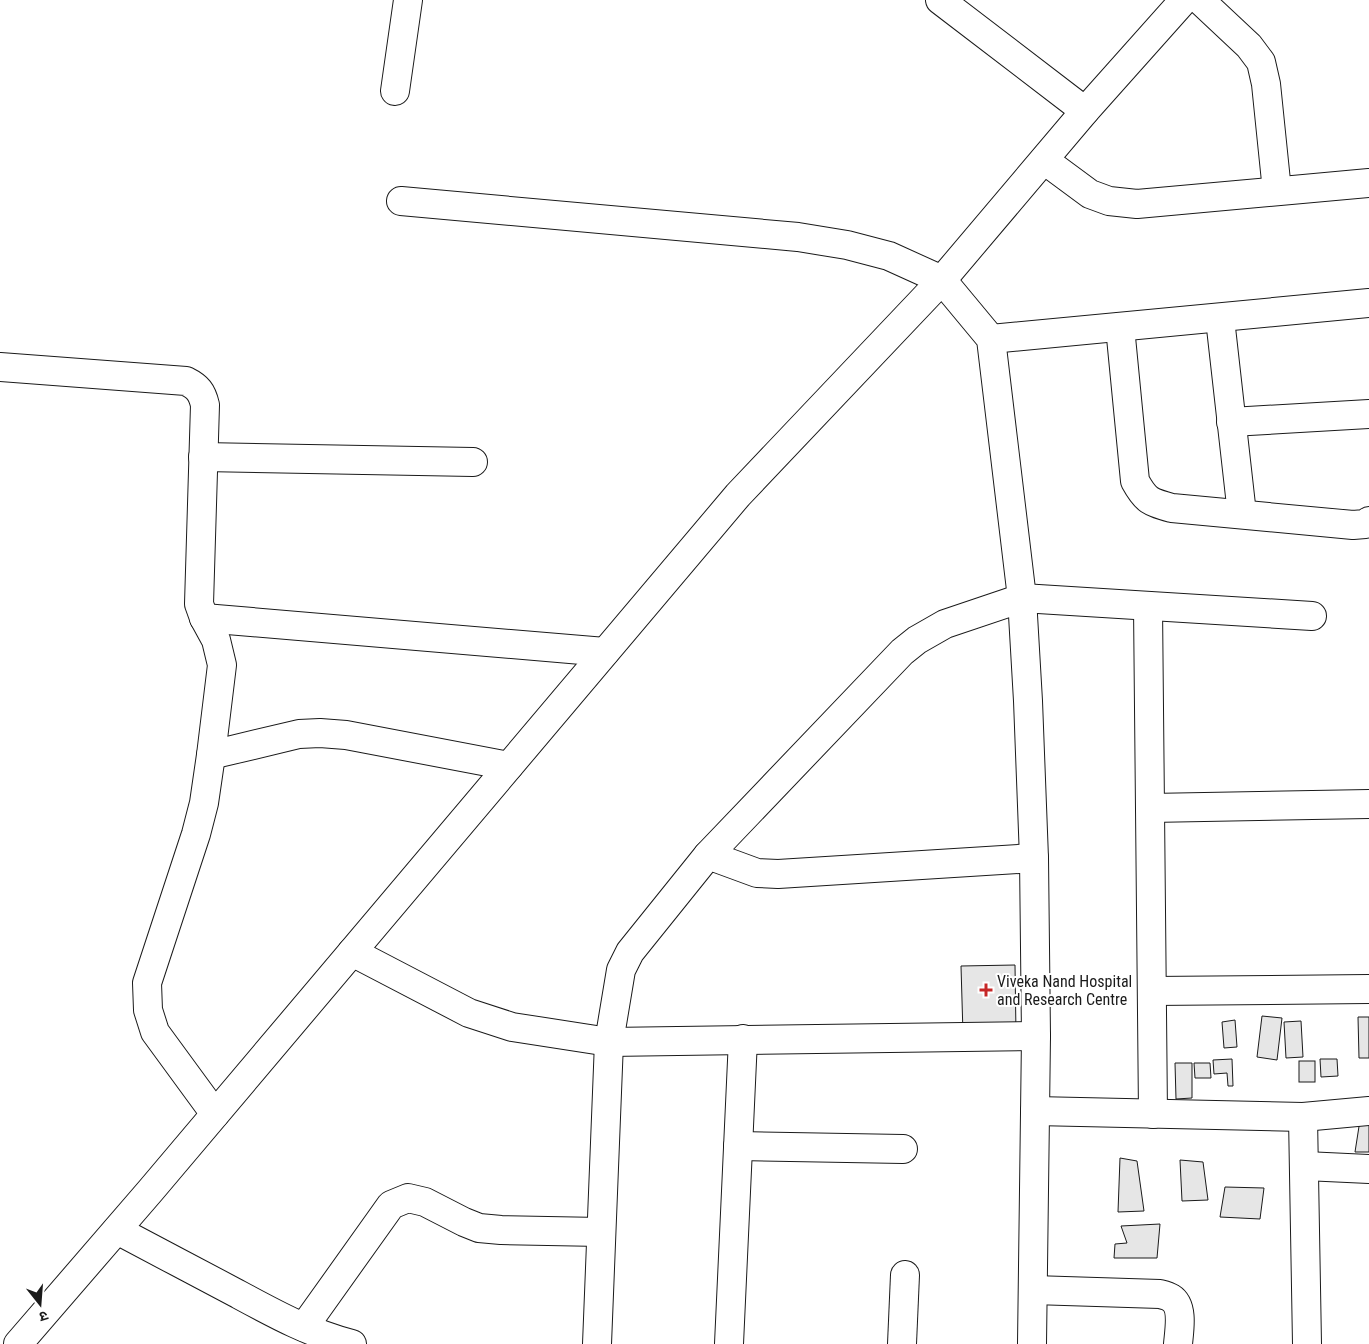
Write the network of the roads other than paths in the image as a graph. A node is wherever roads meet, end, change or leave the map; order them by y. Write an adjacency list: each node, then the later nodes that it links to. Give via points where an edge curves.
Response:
1 (408, 0): 5 (street)
2 (940, 0): 6 (street)
3 (1184, 0): 6 (street)
4 (1200, 0): 9 (street, via 1249,46 1261,62)
5 (395, 91)
6 (1085, 111): 7 (street)
7 (1044, 160): 9 (street, via 1090,194 1109,201 1137,204); 11 (street)
8 (1369, 183): 9 (street)
9 (1277, 191)
10 (401, 201): 11 (street, via 798,237 889,256)
11 (942, 280): 15 (street); 27 (street, via 738,495)
12 (1369, 303): 13 (street)
13 (1220, 319): 14 (street); 18 (street)
14 (1120, 327): 15 (street); 21 (street, via 1135,481 1143,496 1172,508)
15 (991, 339): 23 (street)
16 (0, 367): 19 (street, via 186,381 197,386 205,405)
17 (1369, 414): 18 (street)
18 (1231, 422): 21 (street)
19 (204, 457): 20 (street); 26 (street, via 199,604)
20 (474, 462)
21 (1242, 514): 22 (street, via 1353,525)
22 (1369, 521)
23 (1022, 598): 24 (street); 32 (street, via 945,624 902,652); 33 (street)
24 (1148, 606): 25 (street); 31 (street)
25 (1312, 616)
26 (204, 618): 27 (street); 28 (street, via 216,640 222,665)
27 (606, 652): 29 (street)
28 (211, 755): 29 (street, via 299,734 320,733 346,735); 42 (street, via 196,834 147,983 148,1010 155,1032)
29 (509, 766): 34 (street)
30 (1369, 804): 31 (street)
31 (1150, 808): 36 (street)
32 (708, 855): 33 (street, via 757,872 778,874); 39 (street, via 630,952 621,970)
33 (1034, 858): 37 (street)
34 (352, 952): 39 (street, via 469,1013 512,1027); 42 (street)
35 (1369, 989): 36 (street)
36 (1152, 991): 43 (street)
37 (1036, 1036): 38 (street); 40 (street)
38 (743, 1039): 39 (street); 45 (street)
39 (609, 1042): 50 (street)
40 (1035, 1111): 43 (street); 52 (street)
41 (1369, 1111): 44 (street)
42 (215, 1114): 49 (street)
43 (1152, 1114): 44 (street)
44 (1303, 1117): 47 (street)
45 (738, 1146): 46 (street); 57 (street)
46 (903, 1149)
47 (1304, 1166): 48 (street); 61 (street)
48 (1369, 1169)
49 (117, 1230): 53 (street); 54 (street)
50 (601, 1232): 53 (street, via 479,1228 425,1202 408,1198 391,1205); 56 (street)
51 (904, 1275): 58 (street)
52 (1033, 1290): 59 (street); 60 (street, via 1160,1294 1173,1299 1178,1308)
53 (304, 1327): 55 (street)
54 (18, 1344)
55 (352, 1344)
56 (597, 1344)
57 (729, 1344)
58 (902, 1344)
59 (1032, 1344)
60 (1178, 1344)
61 (1307, 1344)

